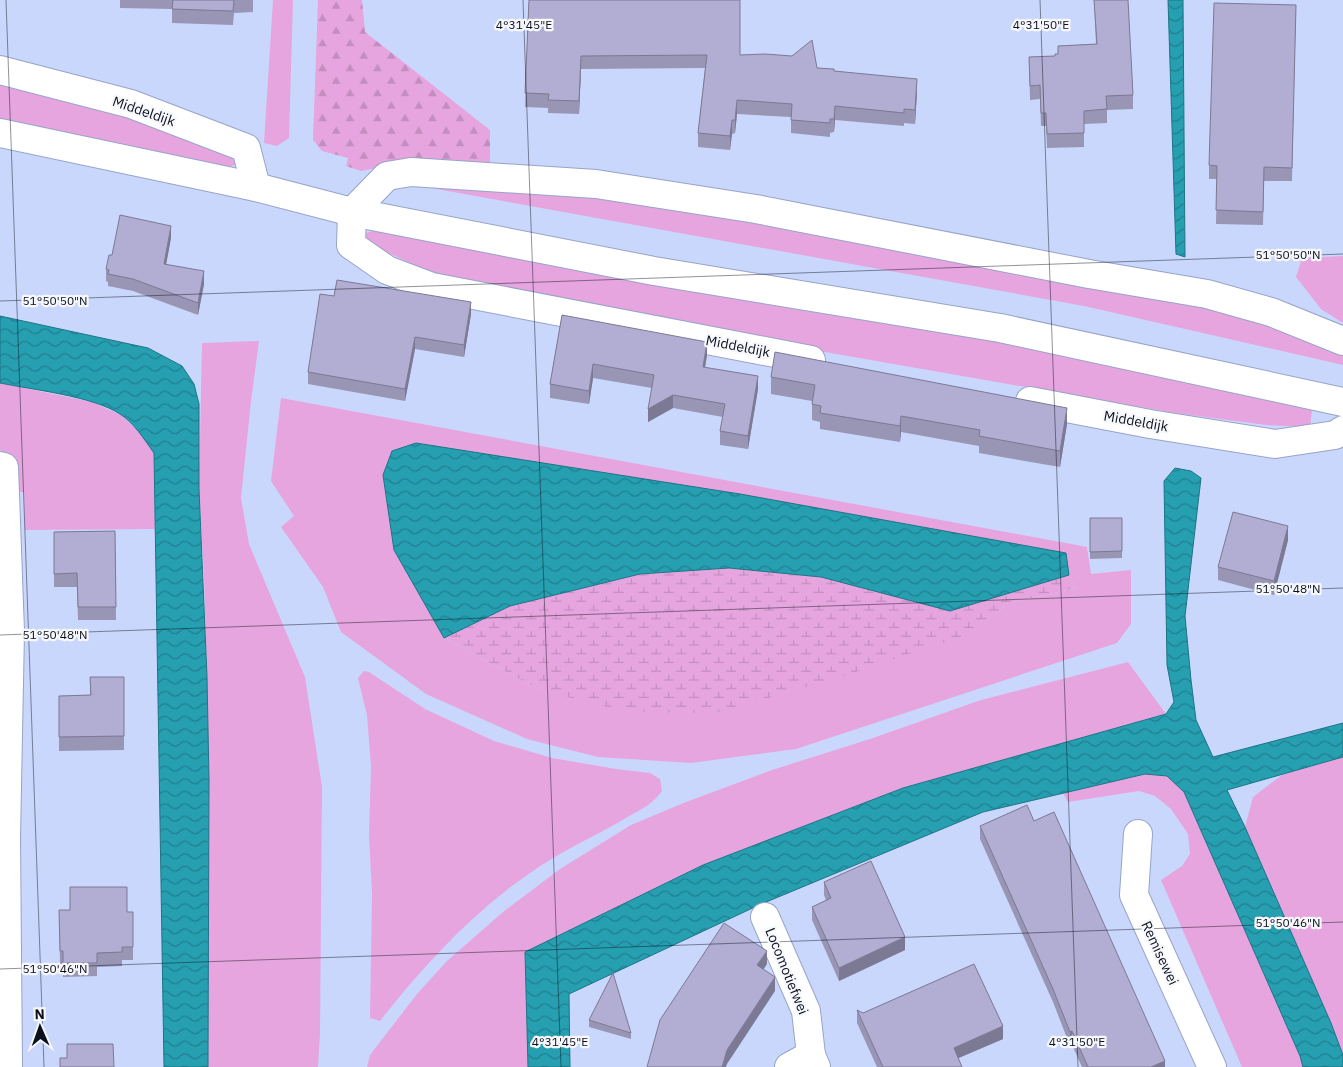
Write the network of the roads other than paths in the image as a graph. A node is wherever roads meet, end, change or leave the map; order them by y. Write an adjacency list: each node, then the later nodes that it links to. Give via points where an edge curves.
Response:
1 (0, 70): 3 (street, Middeldijk, via 131,104 246,148)
2 (0, 133): 3 (street)
3 (256, 188): 4 (street)
4 (352, 212): 5 (street, via 387,176 411,172 596,184 756,209 1207,294 1271,312); 6 (street, Middeldijk, via 351,245 387,270 432,287); 8 (street, via 654,271 1000,328)
5 (1343, 341)
6 (839, 365)
7 (1004, 396): 9 (street, Middeldijk, via 1275,444 1335,435)
8 (1343, 402)
9 (1343, 430)
10 (0, 466): 14 (street, via 4,467 10,631 6,838)
11 (1138, 834): 15 (street, Remisewei, via 1134,895)
12 (765, 917): 13 (street, Locomotiefwei, via 806,1011)
13 (805, 1063)
14 (8, 1067)
15 (1212, 1067)

